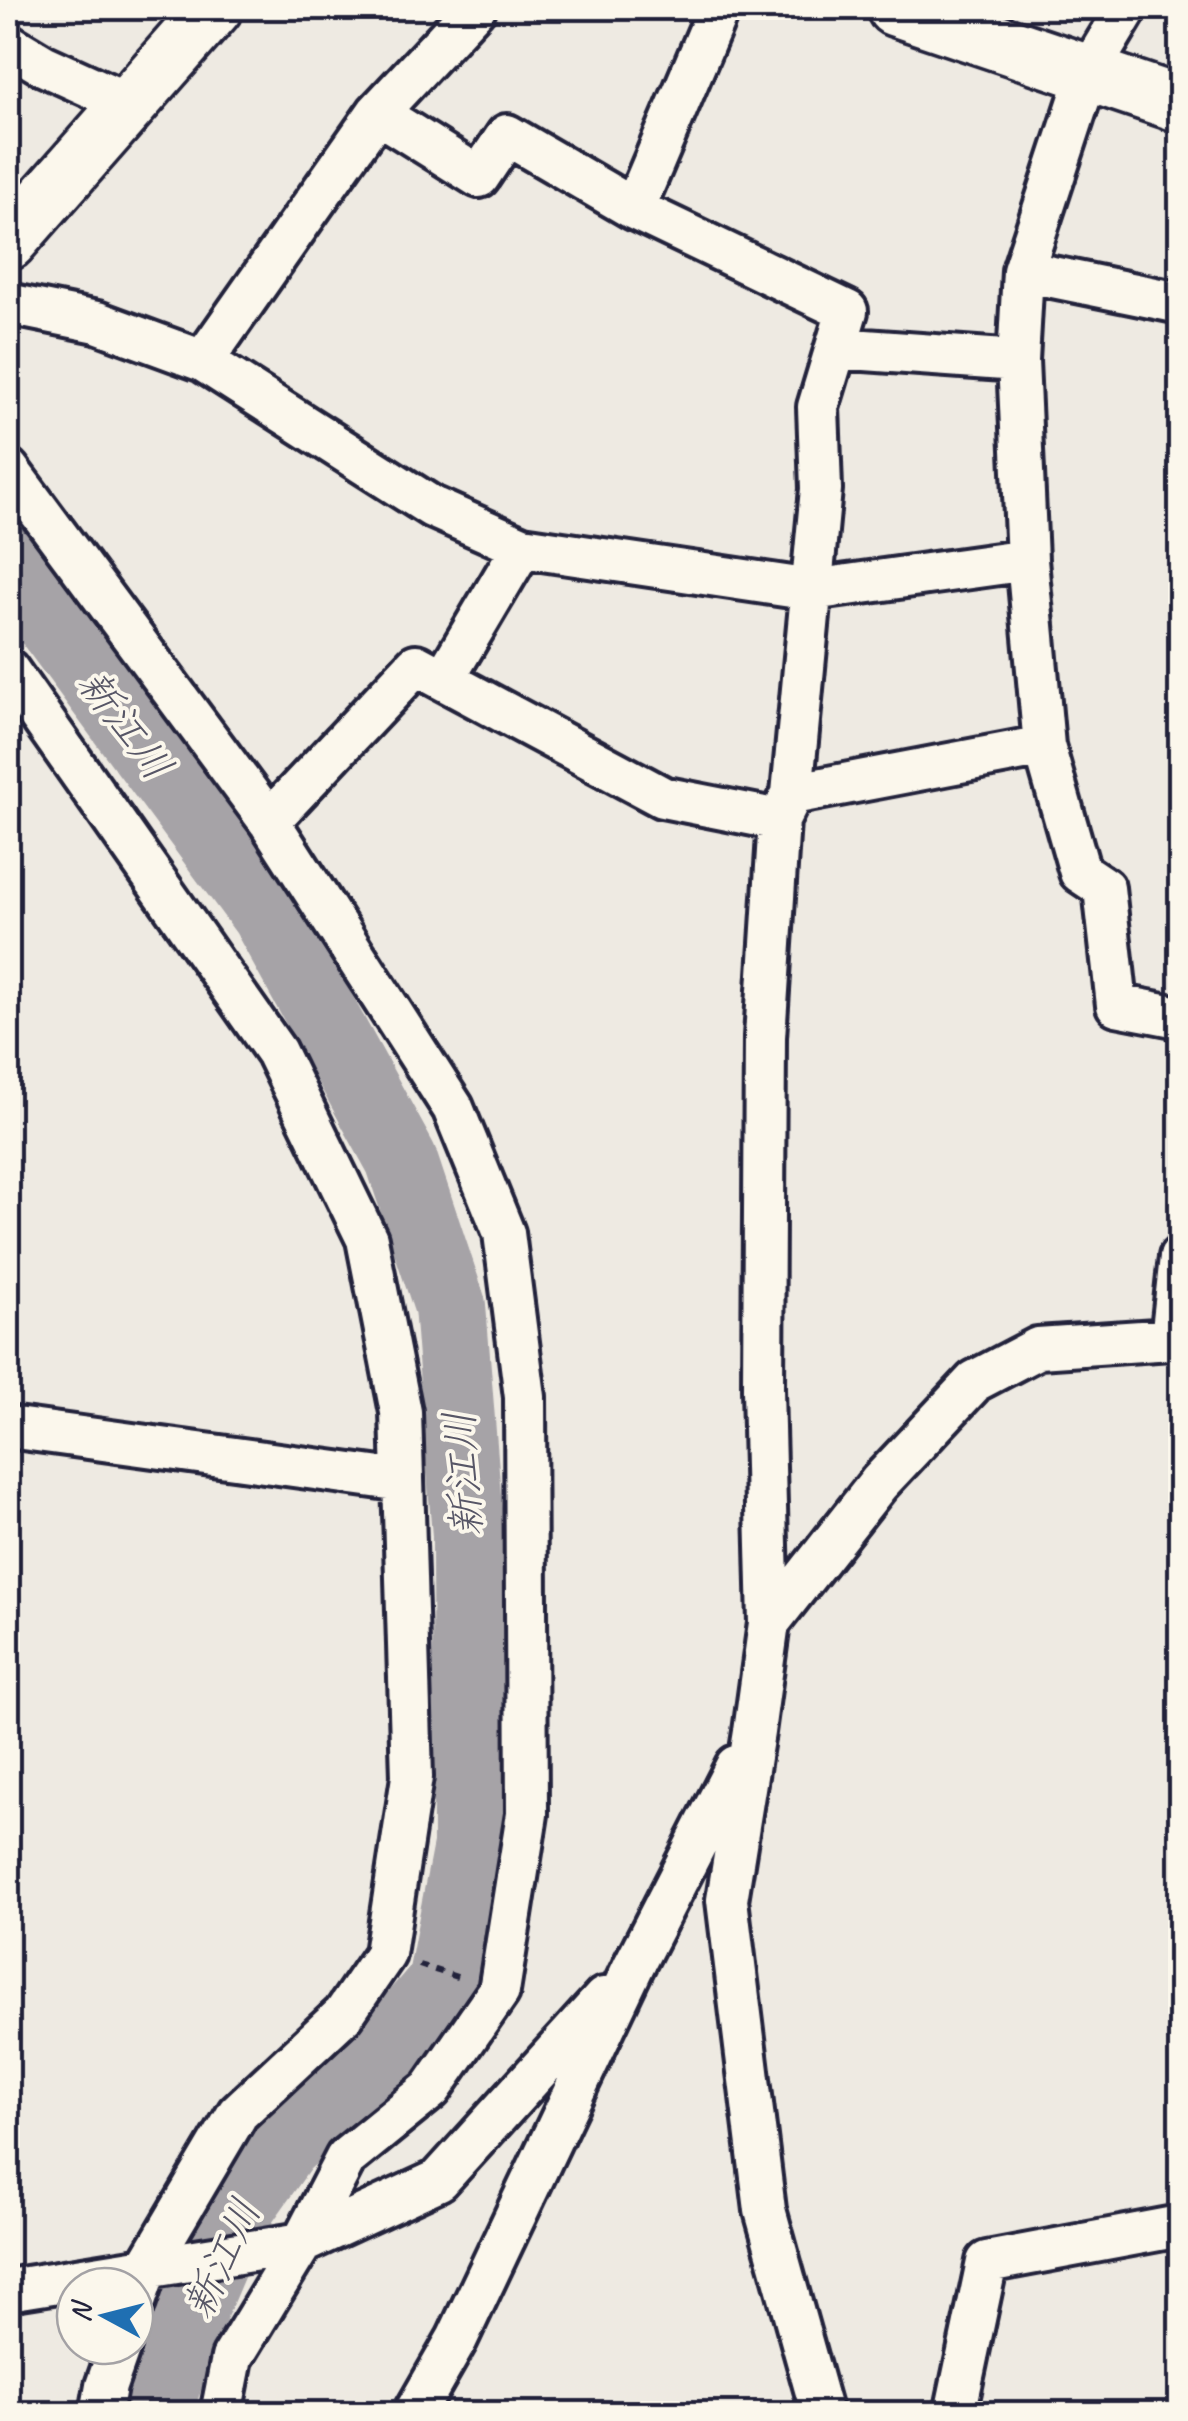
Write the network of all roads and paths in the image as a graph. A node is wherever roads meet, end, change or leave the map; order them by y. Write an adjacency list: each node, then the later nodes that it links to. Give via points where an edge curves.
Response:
1 (214, 8): 8 (highway)
2 (475, 8): 10 (street)
3 (718, 8): 11 (street)
4 (895, 8): 7 (highway)
5 (1127, 8): 7 (street)
6 (8, 44): 8 (street)
7 (1088, 73): 9 (highway); 13 (street)
8 (128, 104): 12 (highway)
9 (1180, 104)
10 (377, 113): 11 (street, via 479,177 507,135); 17 (street)
11 (634, 209): 16 (street, via 846,311)
12 (8, 242)
13 (1023, 271): 14 (street); 18 (street)
14 (1180, 302)
15 (8, 304): 17 (street, via 97,322)
16 (837, 348): 18 (street); 22 (street, via 818,408 821,489)
17 (203, 361): 20 (street, via 432,507)
18 (1018, 362): 21 (street)
19 (8, 469): 27 (street)
20 (522, 547): 22 (street); 24 (street)
21 (1027, 560): 22 (street); 25 (street)
22 (812, 590): 26 (street)
23 (8, 670): 32 (street, via 276,1052 359,1222 401,1412)
24 (444, 679): 26 (street, via 662,797); 27 (street, via 416,665)
25 (1044, 746): 26 (street); 28 (street, via 1080,872 1104,888 1116,1005)
26 (786, 807): 33 (street, via 765,1037)
27 (268, 821): 37 (street, via 453,1108 504,1234 525,1397 526,1814)
28 (1180, 1020)
29 (1180, 1256): 30 (street)
30 (1176, 1340): 33 (street, via 1038,1348 975,1382 878,1483)
31 (8, 1427): 32 (street)
32 (403, 1481): 35 (street, via 412,1777)
33 (769, 1623): 34 (street)
34 (754, 1732): 36 (street); 48 (street, via 727,1900 765,2210)
35 (386, 1954): 37 (path); 40 (street, via 344,2014 238,2113)
36 (634, 1965): 39 (street, via 439,2180); 47 (street, via 458,2339)
37 (499, 1991): 39 (street, via 431,2089 346,2158)
38 (1180, 2226): 49 (street, via 988,2262)
39 (284, 2246): 41 (street); 46 (street, via 232,2358)
40 (151, 2266)
41 (155, 2280)
42 (55, 2288): 43 (street)
43 (8, 2290)
44 (113, 2366): 45 (street)
45 (101, 2414)
46 (222, 2414)
47 (414, 2414)
48 (822, 2414)
49 (955, 2414)

